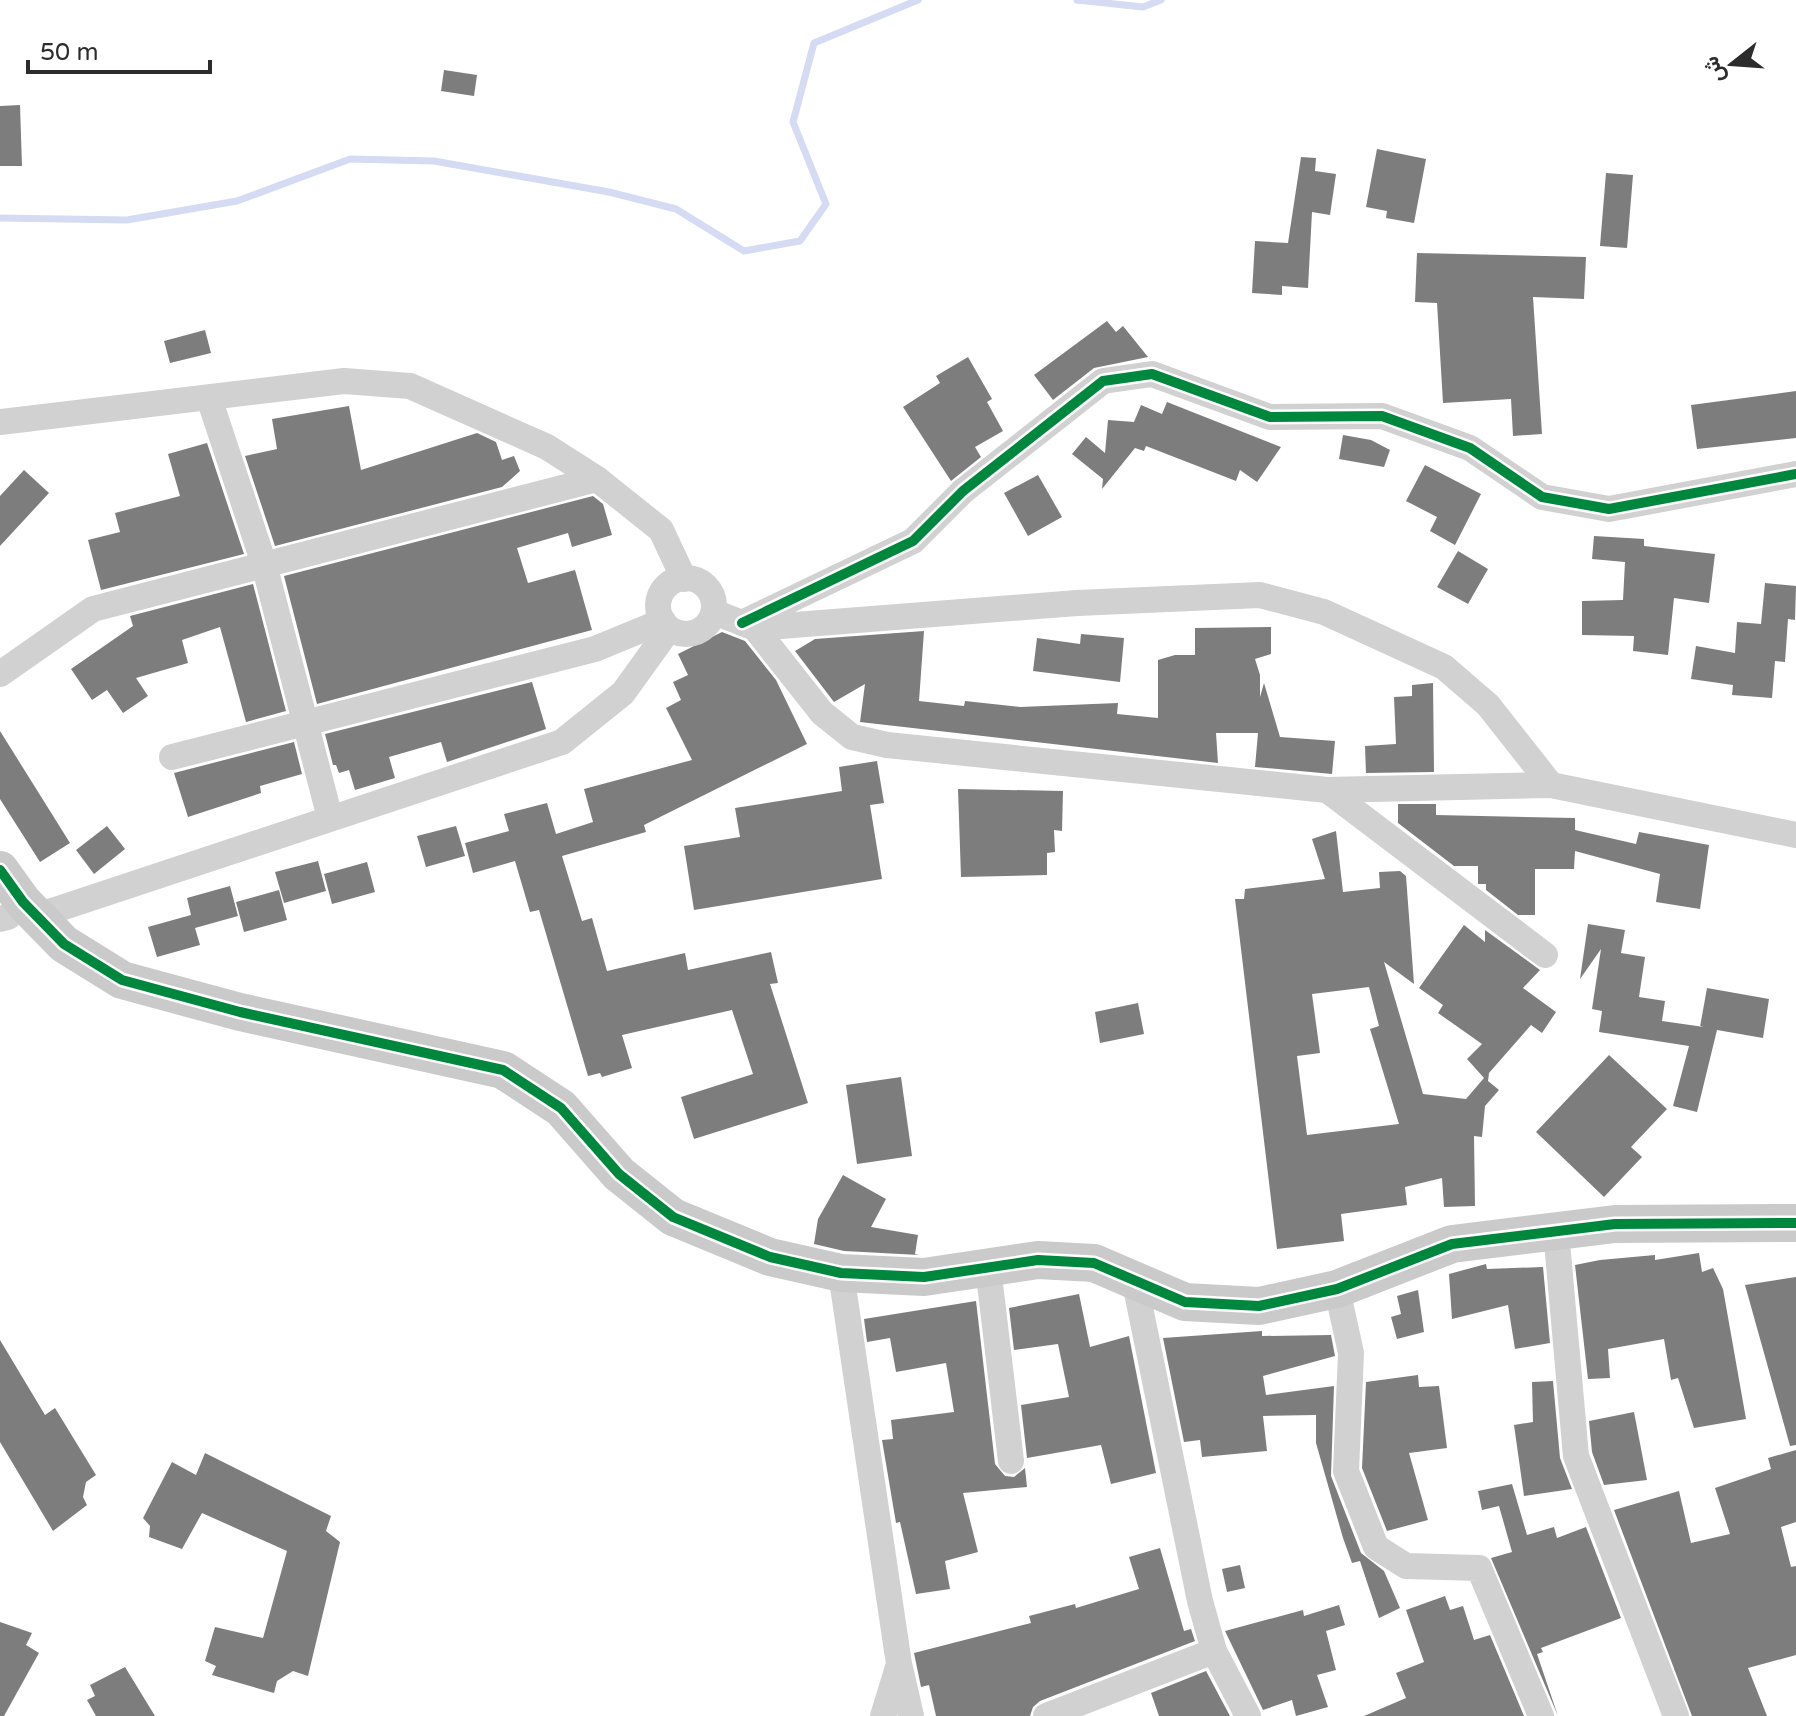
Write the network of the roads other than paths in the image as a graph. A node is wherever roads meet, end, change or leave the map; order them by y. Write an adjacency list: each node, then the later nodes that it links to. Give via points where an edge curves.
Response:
1 (209, 398): 2 (street); 4 (street, via 344,381 410,386 547,447); 5 (street)
2 (0, 422)
3 (1796, 474): 9 (street, via 1609,509 1542,497 1470,448 1382,416 1270,417 1152,374 1103,381 963,491 913,541)
4 (597, 479): 5 (street); 6 (street, via 661,530)
5 (264, 564): 10 (street, via 93,609); 11 (street)
6 (684, 579): 7 (street, via 707,588); 8 (street, via 661,594)
7 (714, 612): 8 (street, via 696,632 678,633); 9 (street)
8 (666, 625): 11 (street, via 595,649); 15 (street, via 623,693 562,742)
9 (749, 625): 13 (street, via 1260,595 1324,612 1444,667 1488,705); 14 (street, via 822,713 852,737 887,745)
10 (0, 674)
11 (303, 723): 12 (street); 15 (street)
12 (172, 757)
13 (1551, 785): 14 (street); 16 (street)
14 (1327, 790): 19 (street)
15 (330, 818): 18 (street)
16 (1796, 835)
17 (0, 870): 18 (street)
18 (14, 913): 23 (street, via 122,980 240,1012 503,1070 561,1108 619,1174 673,1217 770,1257)
19 (1545, 955)
20 (1796, 1223): 21 (street, via 1615,1224)
21 (1556, 1231): 25 (street, via 1452,1244); 34 (street, via 1576,1456)
22 (988, 1267): 23 (street, via 924,1277); 24 (street, via 1038,1260 1094,1263); 26 (street)
23 (841, 1273): 28 (street)
24 (1135, 1283): 25 (street, via 1185,1302 1259,1306); 27 (street)
25 (1337, 1289): 33 (street, via 1351,1353 1346,1471 1376,1547 1406,1566 1479,1568)
26 (1011, 1461)
27 (1214, 1651): 31 (street); 32 (street)
28 (899, 1664): 29 (street); 30 (street)
29 (883, 1716)
30 (911, 1716)
31 (1046, 1716)
32 (1248, 1716)
33 (1541, 1716)
34 (1676, 1716)

